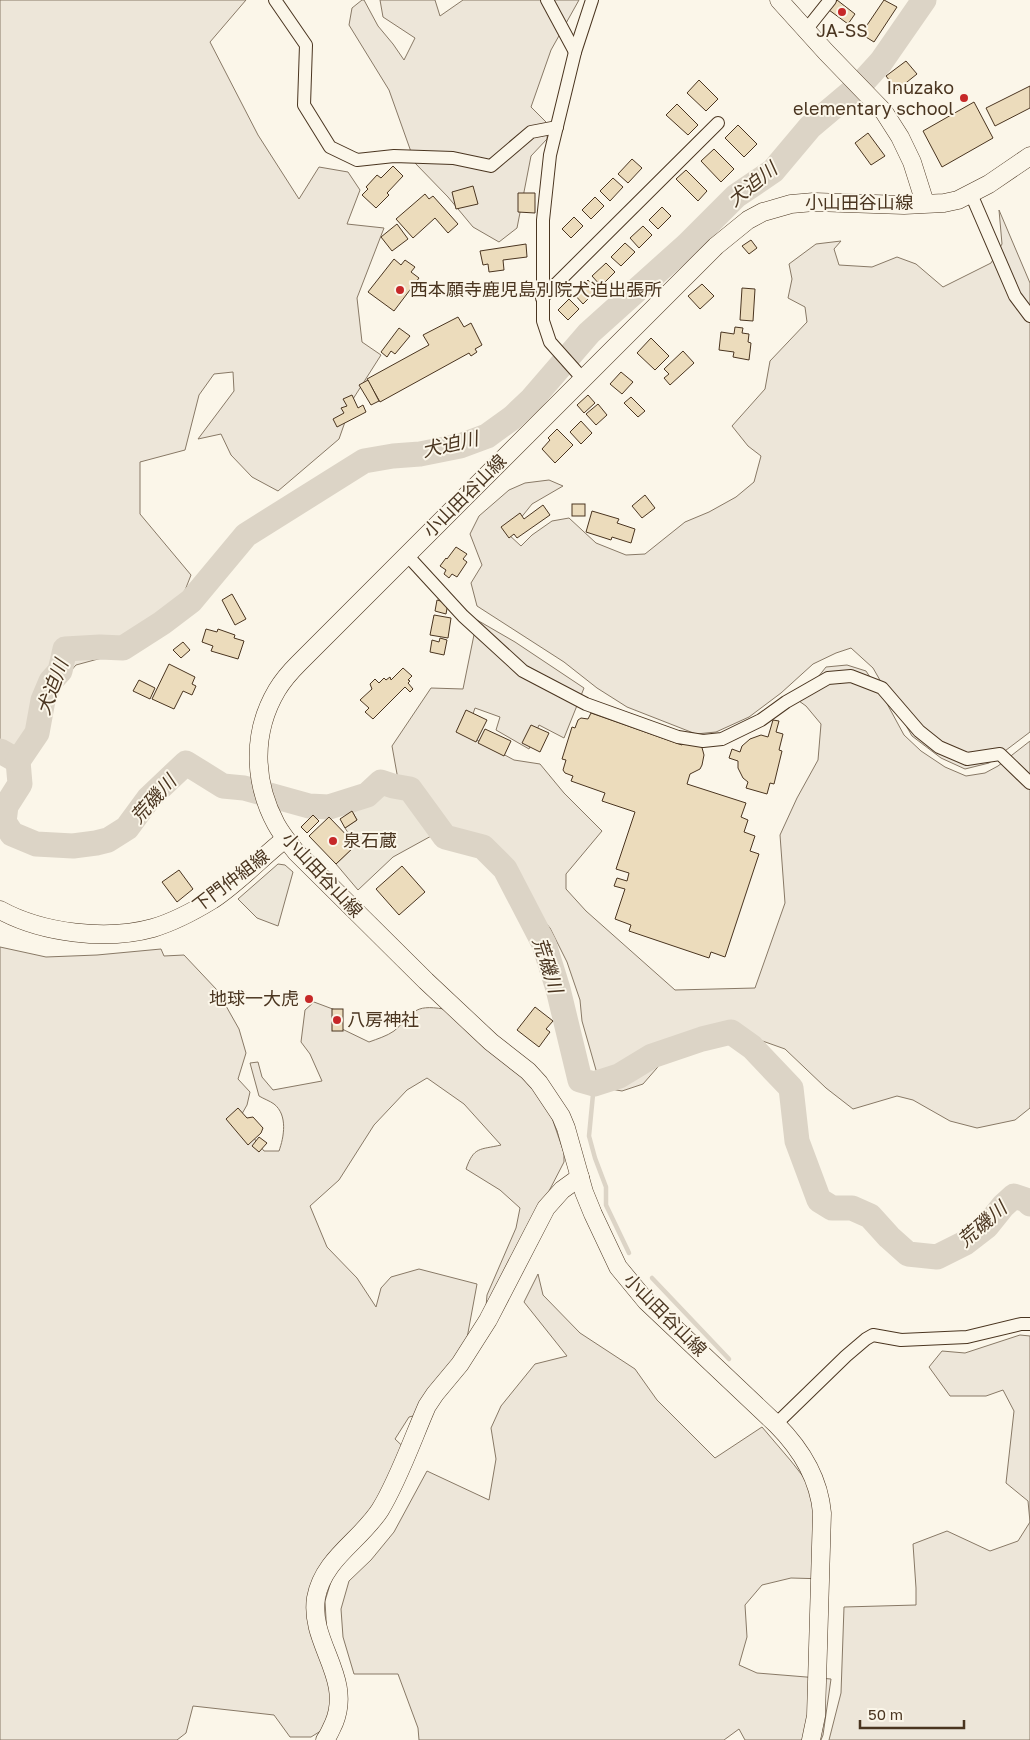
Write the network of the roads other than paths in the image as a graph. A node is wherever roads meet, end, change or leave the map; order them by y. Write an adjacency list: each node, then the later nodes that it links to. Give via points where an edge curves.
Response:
1 (275, 0): 9 (street, via 306,45 304,105 330,147 357,160 394,156 453,158 491,166 531,132)
2 (547, 0): 7 (street)
3 (592, 0): 7 (street)
4 (779, 0): 6 (main road)
5 (830, 0): 6 (street)
6 (806, 30): 12 (main road, via 884,112 912,162)
7 (575, 52): 9 (street)
8 (718, 123): 13 (street)
9 (557, 127): 13 (street, via 550,155 544,220)
10 (1030, 156): 11 (main road, 小山田谷山線)
11 (971, 194): 12 (main road, 小山田谷山線, via 944,203); 14 (street, via 1015,296)
12 (925, 203): 15 (main road, 小山田谷山線, via 814,202 763,212 716,246)
13 (542, 298): 15 (street, via 543,321 550,342)
14 (1030, 316)
15 (583, 379): 16 (main road, 小山田谷山線)
16 (406, 554): 17 (street, via 463,616 523,671 586,704 678,737 703,742 722,739 760,720 828,678 851,676 882,688 919,731 939,747 967,759 1000,754); 18 (main road, 小山田谷山線, via 299,663 270,703 259,736 257,756 263,794)
17 (1030, 783)
18 (285, 839): 19 (main road, 下門仲組線, via 212,899 153,928 119,933 53,930); 20 (main road, 小山田谷山線, via 426,980 539,1083 561,1116)
19 (0, 910)
20 (580, 1177): 22 (main road, 小山田谷山線, via 592,1214 614,1259 633,1287); 23 (main road, via 562,1190 546,1208 488,1320 460,1364 427,1406 379,1511 322,1579 315,1610 336,1674 339,1695 336,1716)
21 (1030, 1324): 22 (street, via 967,1337 901,1340 873,1335 846,1356)
22 (776, 1424): 24 (main road, 小山田谷山線, via 804,1457 821,1499 816,1716)
23 (325, 1740)
24 (811, 1740)

